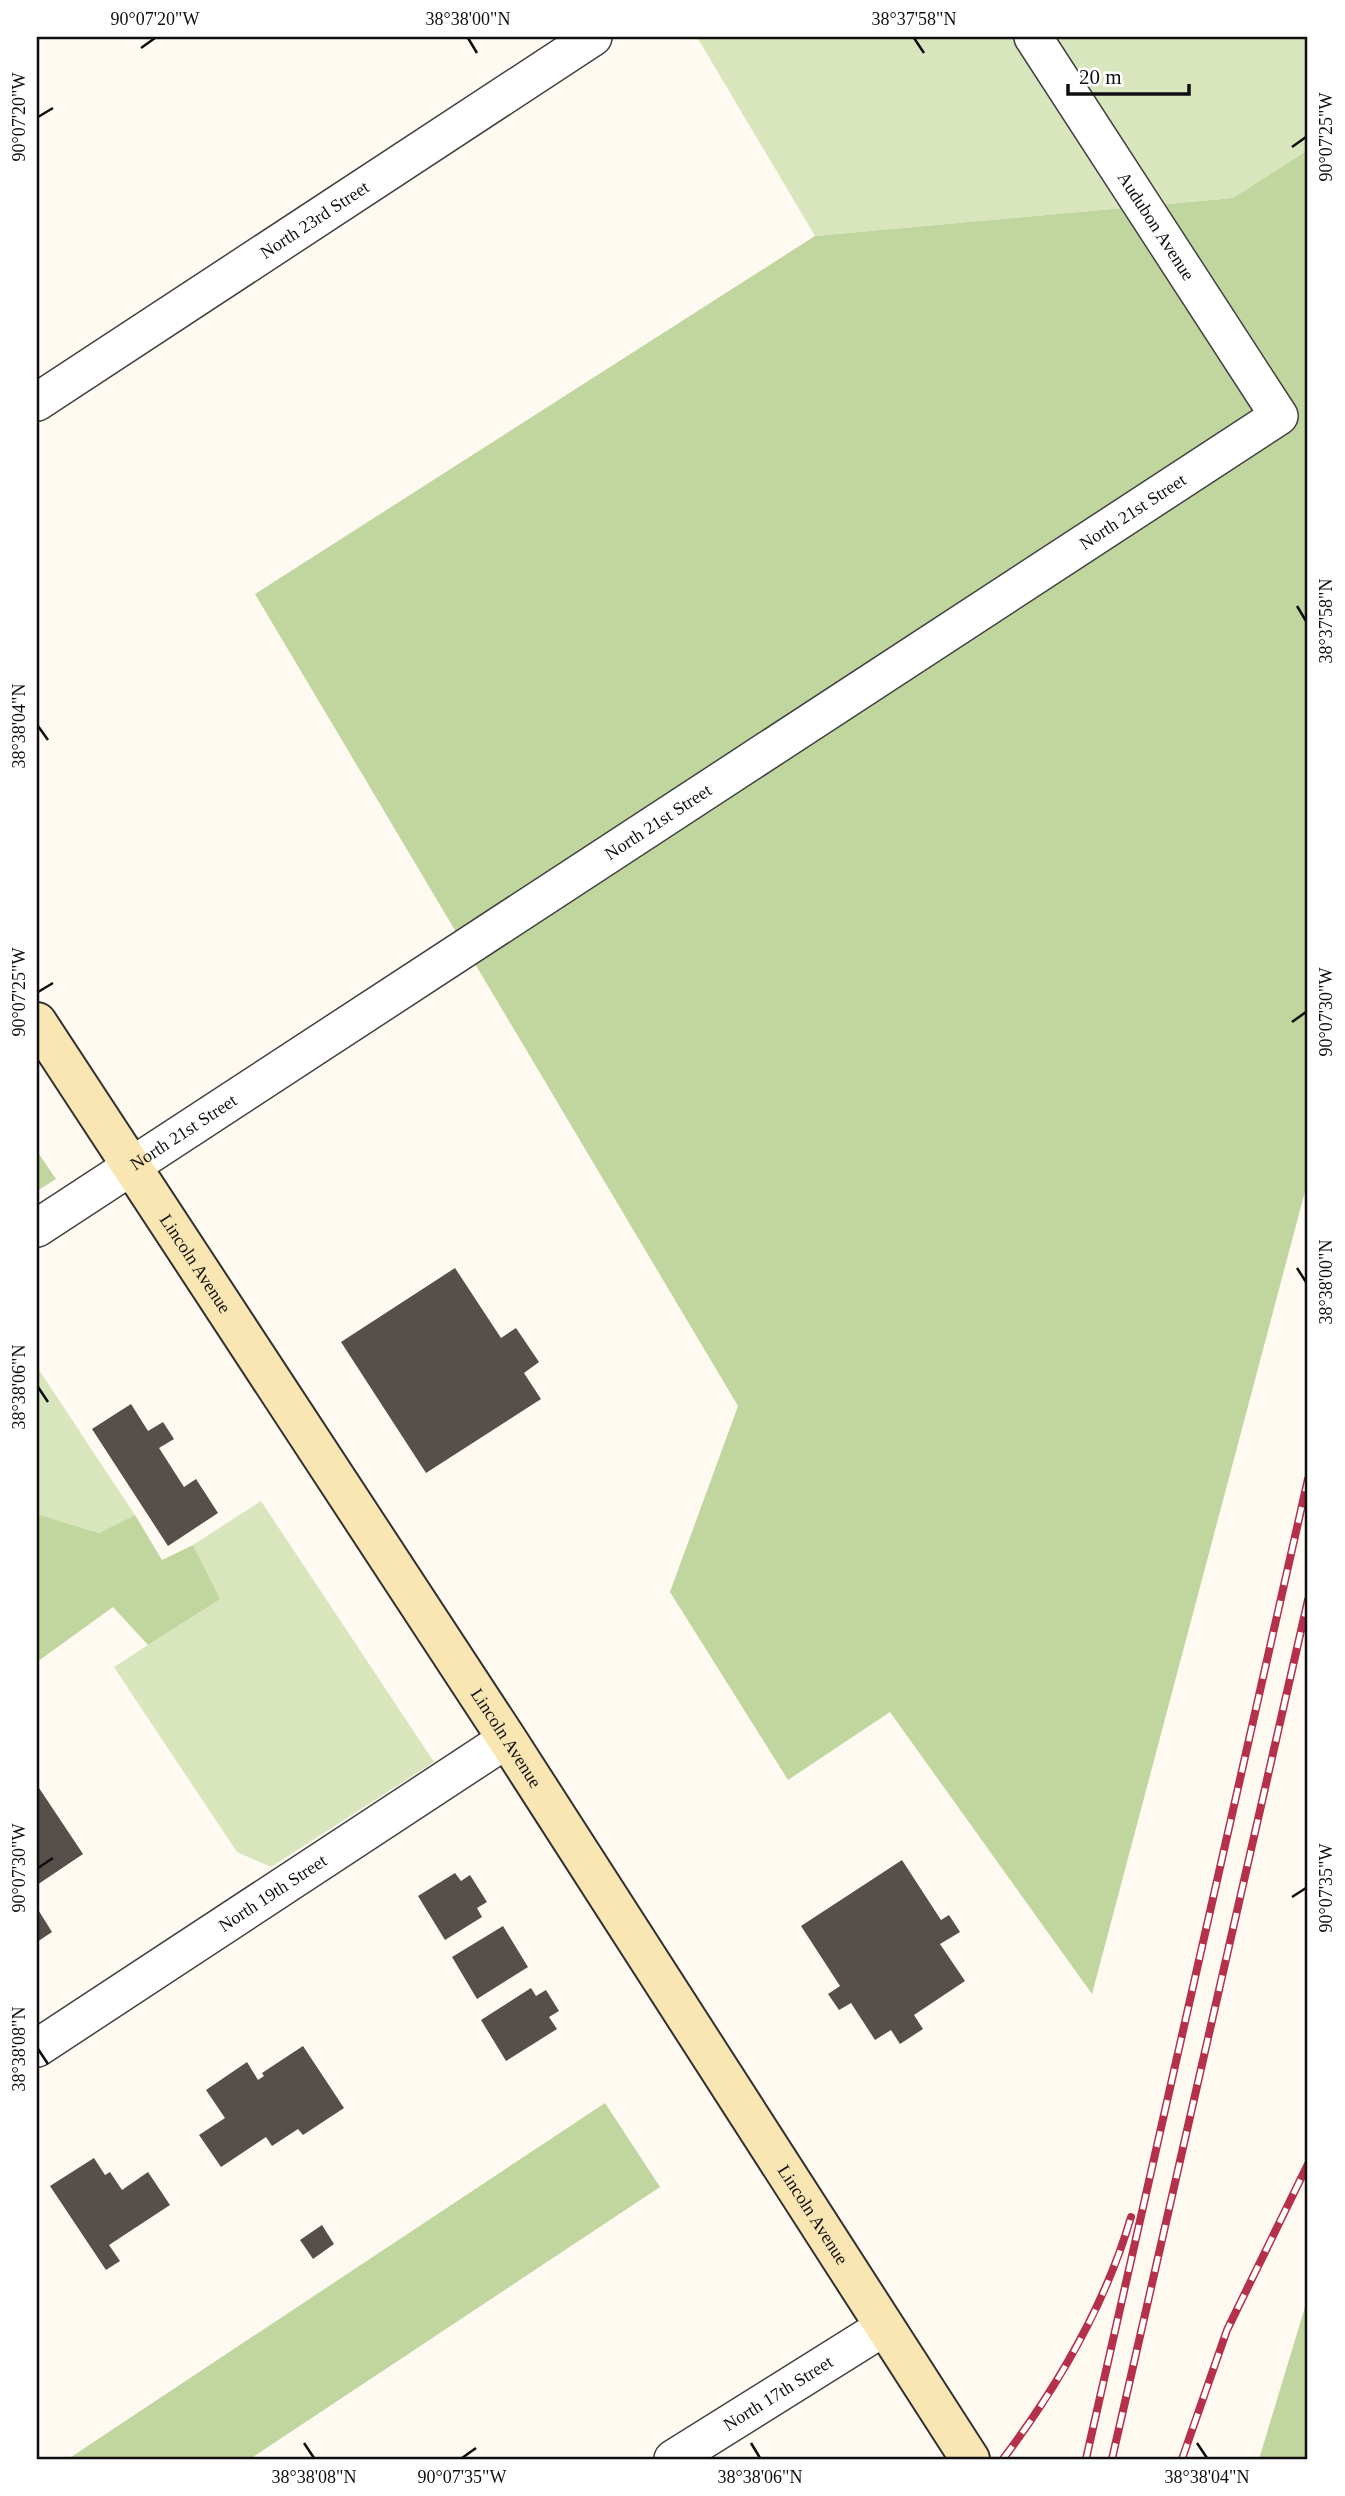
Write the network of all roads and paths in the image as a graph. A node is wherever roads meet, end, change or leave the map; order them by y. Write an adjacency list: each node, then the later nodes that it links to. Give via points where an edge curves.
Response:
1 (593, 37): 3 (street, North 23rd Street)
2 (1032, 37): 4 (street, Audubon Avenue)
3 (37, 402)
4 (1279, 416): 6 (street, North 21st Street)
5 (37, 1021): 6 (street, Lincoln Avenue)
6 (132, 1165): 7 (street, North 21st Street); 8 (street, Lincoln Avenue)
7 (37, 1228)
8 (507, 1739): 9 (street, North 19th Street); 10 (street, Lincoln Avenue)
9 (37, 2048)
10 (884, 2327): 11 (street, North 17th Street); 12 (street, Lincoln Avenue)
11 (673, 2459)
12 (970, 2459)

